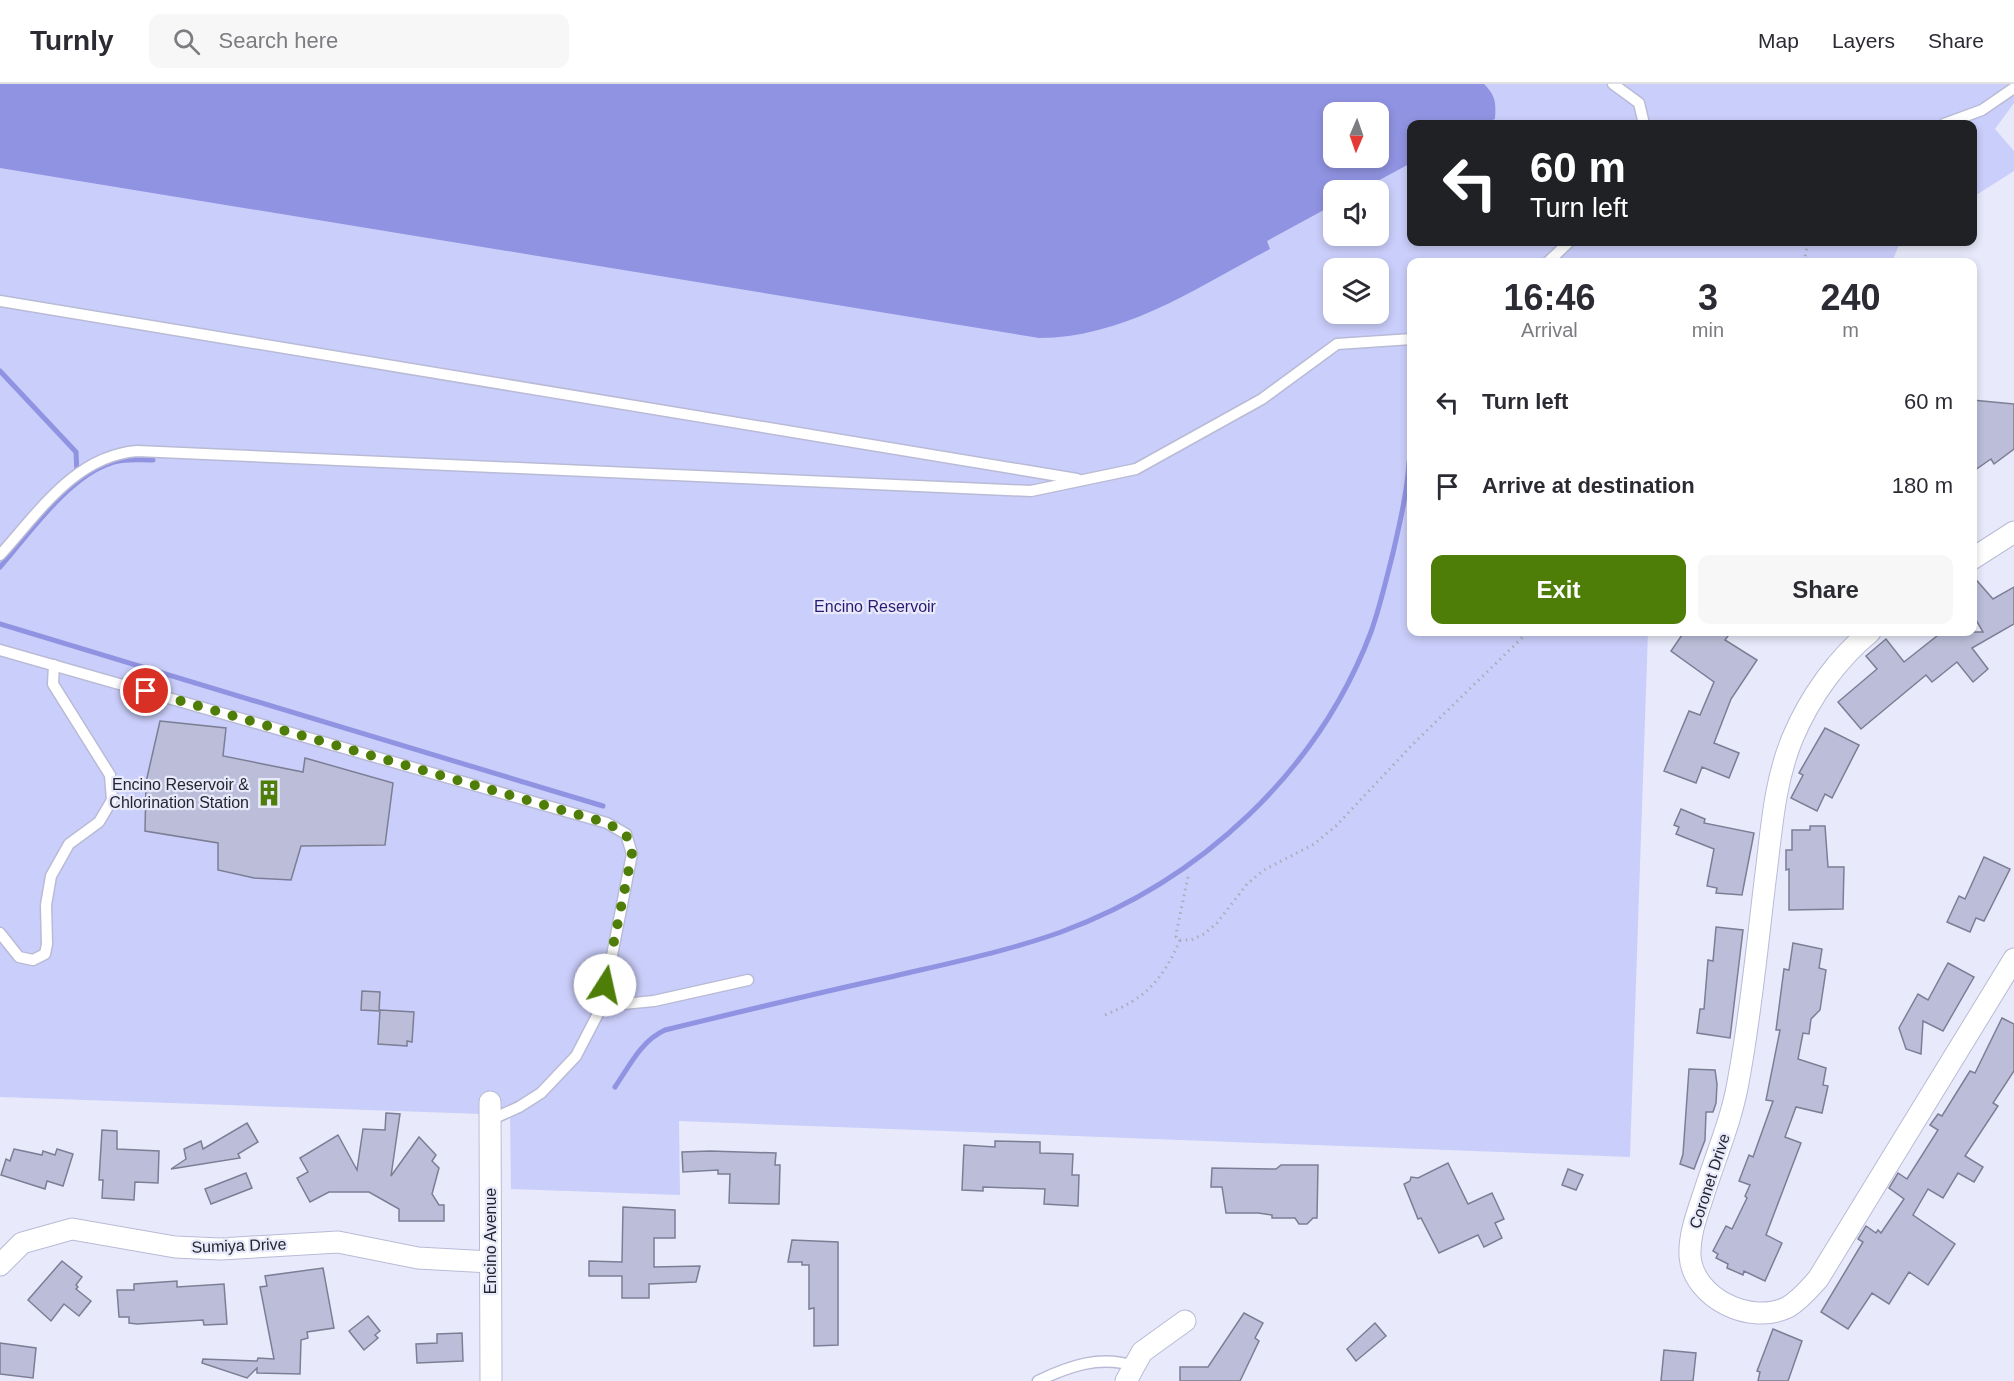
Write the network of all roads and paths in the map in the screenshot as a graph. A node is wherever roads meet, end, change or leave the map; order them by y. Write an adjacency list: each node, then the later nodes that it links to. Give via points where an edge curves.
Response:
1 (1613, 84): 3 (lane, via 1639,103)
2 (2014, 88): 4 (lane, via 1982,110)
3 (1643, 120)
4 (1955, 120)
5 (1565, 246): 6 (lane)
6 (1552, 258)
7 (0, 301): 9 (lane)
8 (1407, 339): 9 (lane, via 1337,344 1262,399 1167,454 1136,470)
9 (1086, 480): 11 (lane, via 1031,491 120,452 78,471)
10 (2014, 532): 12 (street)
11 (0, 555)
12 (1977, 556)
13 (1524, 636): 19 (path, via 1336,826 1314,844 1264,870 1204,934)
14 (1865, 636): 20 (street, Coronet Drive, via 1821,685 1793,737 1776,796 1739,1078 1692,1230 1690,1258 1700,1284 1715,1299 1741,1310 1763,1313 1787,1307 1818,1279)
15 (0, 650): 16 (lane)
16 (54, 665): 18 (lane, via 53,684 110,775 112,800 99,822 69,844 51,876 45,954 33,960 19,957); 22 (lane, via 607,823 626,834 632,854)
17 (1188, 877): 19 (path, via 1177,929 1176,937)
18 (0, 933)
19 (1180, 940): 23 (path, via 1158,981 1131,1004)
20 (2014, 959)
21 (748, 980): 22 (lane, via 654,1001)
22 (602, 1006): 24 (lane, via 576,1056 556,1080 519,1107)
23 (1105, 1015)
24 (490, 1111): 25 (street, Encino Avenue)
25 (490, 1262): 26 (street, Sumiya Drive, via 418,1258 338,1242 220,1249 175,1247 72,1229 22,1243); 29 (street, Encino Avenue)
26 (0, 1265)
27 (1185, 1321): 28 (street, via 1142,1352)
28 (1130, 1374): 30 (lane, via 1117,1361 1097,1361 1063,1369)
29 (491, 1381)
30 (1038, 1381)

